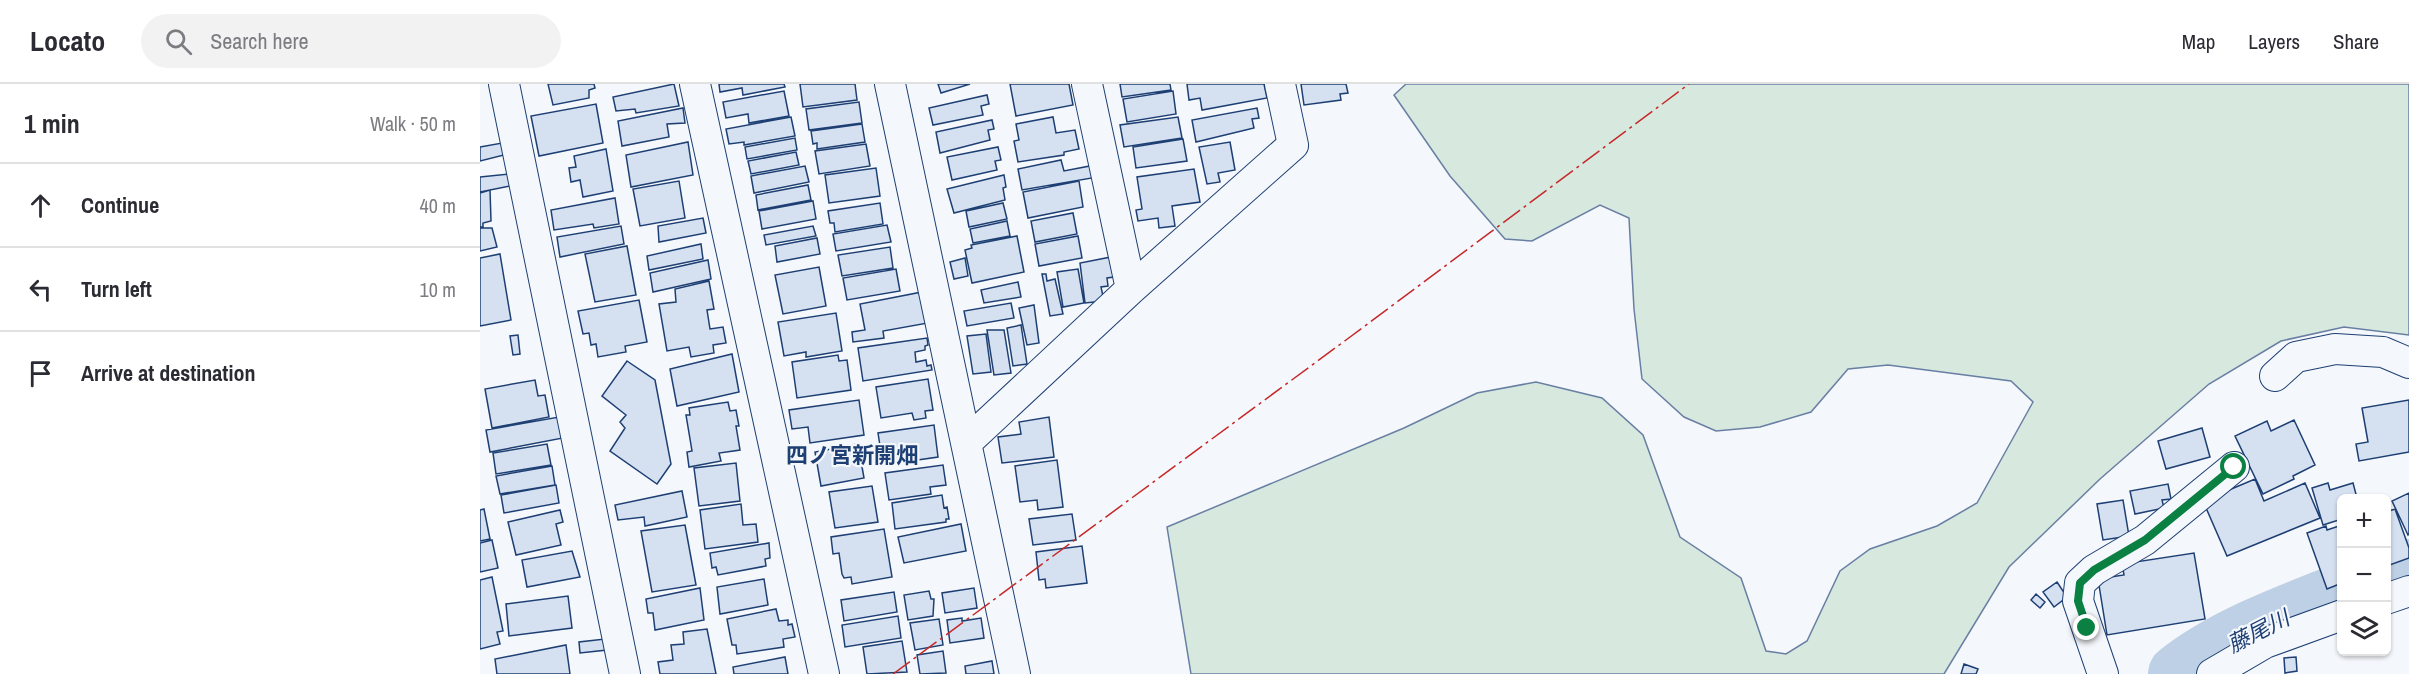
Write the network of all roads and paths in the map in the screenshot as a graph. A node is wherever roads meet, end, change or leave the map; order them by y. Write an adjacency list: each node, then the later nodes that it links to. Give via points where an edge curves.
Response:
1 (504, 84): 14 (street)
2 (695, 84): 15 (street)
3 (890, 84): 9 (street)
4 (1087, 84): 6 (street)
5 (1280, 84): 6 (street, via 1293,146)
6 (1131, 289): 9 (street)
7 (2409, 363): 8 (street, via 2383,352 2336,349 2296,357)
8 (2275, 376)
9 (967, 442): 16 (street)
10 (2234, 467): 17 (street, via 2145,540 2094,570 2080,583 2078,601)
11 (2409, 591): 12 (street)
12 (2391, 597)
13 (2337, 617): 18 (street, via 2265,643)
14 (626, 674)
15 (825, 674)
16 (1015, 674)
17 (2103, 674)
18 (2212, 674)

